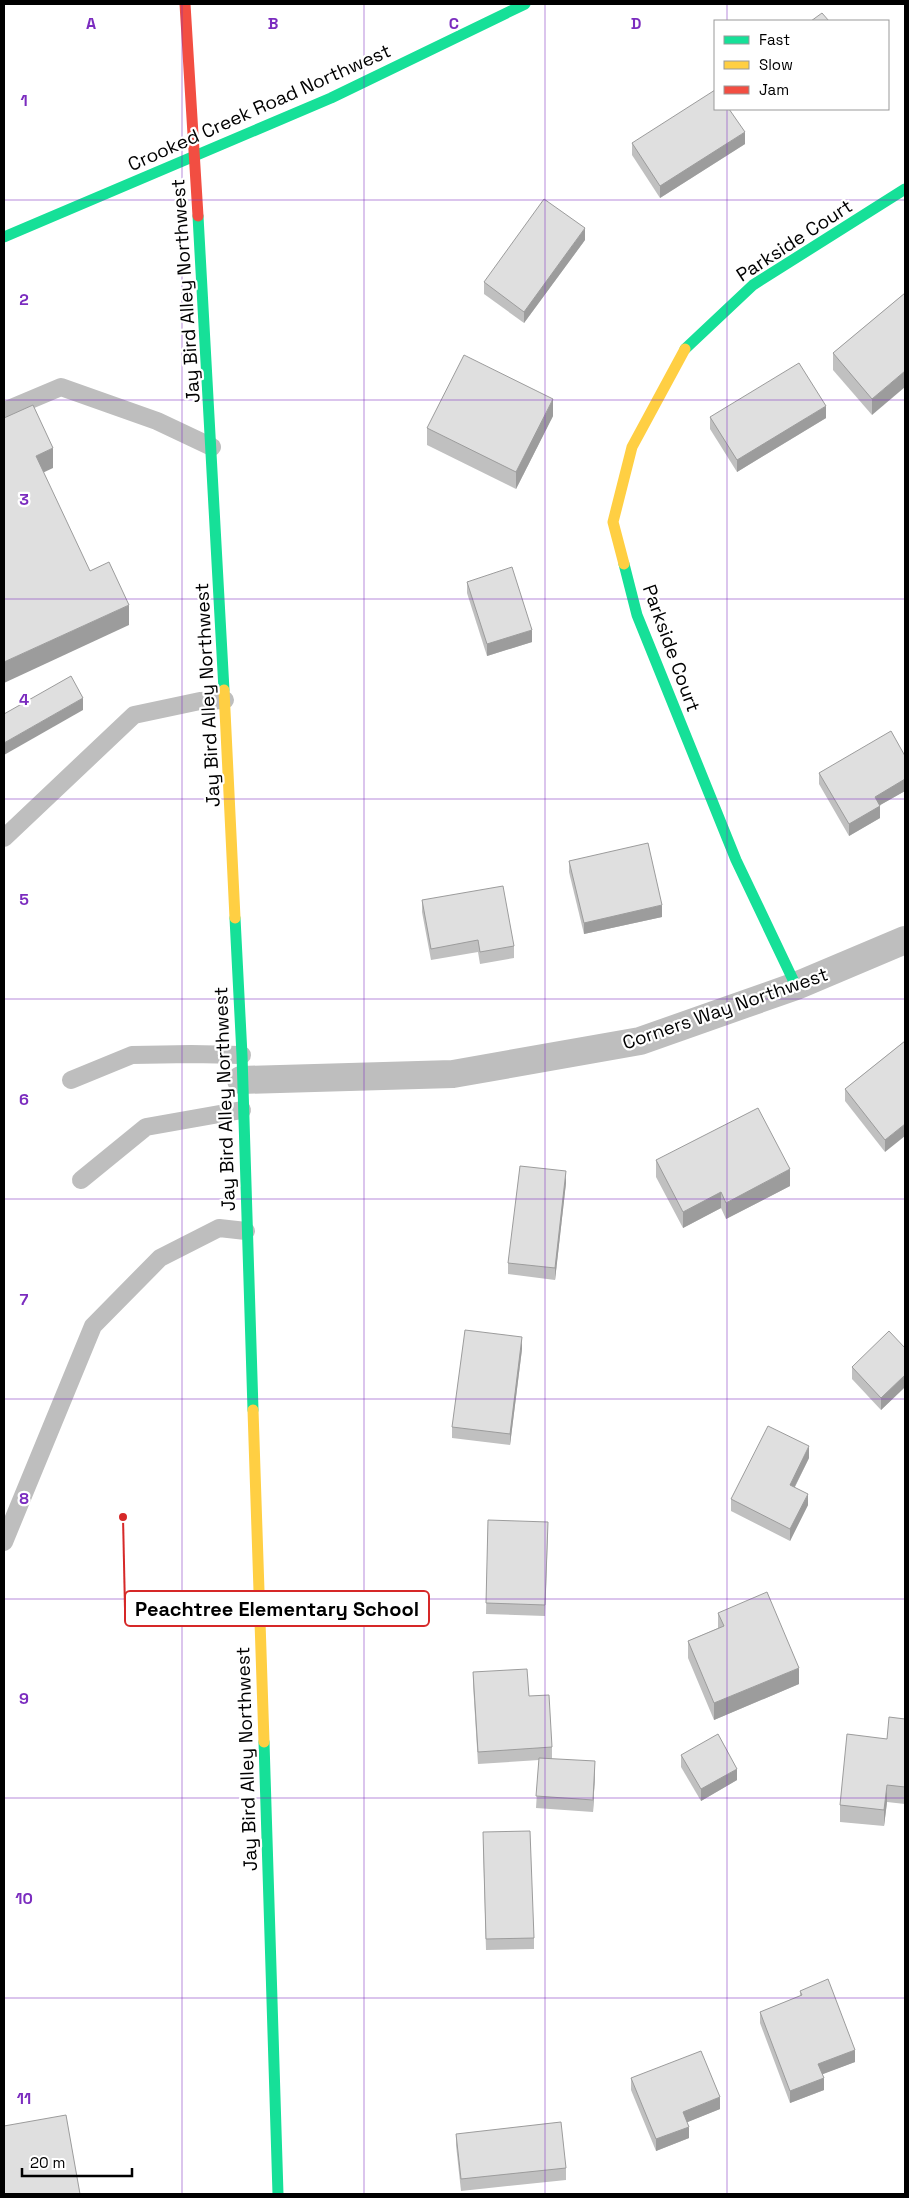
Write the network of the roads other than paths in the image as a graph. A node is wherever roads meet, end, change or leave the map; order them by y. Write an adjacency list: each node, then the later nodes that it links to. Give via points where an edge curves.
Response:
1 (185, 4): 3 (street, Jay Bird Alley Northwest)
2 (525, 4): 3 (street, Crooked Creek Road Northwest, via 331,98)
3 (193, 156): 5 (street, Crooked Creek Road Northwest); 7 (street, Jay Bird Alley Northwest)
4 (905, 189): 11 (street, Parkside Court, via 753,285 686,346 632,447 613,522 638,615 736,860)
5 (4, 237)
6 (4, 411): 7 (lane, via 61,387 158,421)
7 (212, 447): 8 (street, Jay Bird Alley Northwest)
8 (225, 700): 9 (lane, via 200,701 134,715); 12 (street, Jay Bird Alley Northwest)
9 (4, 838)
10 (905, 940): 11 (street, Corners Way Northwest)
11 (796, 986): 12 (street, Corners Way Northwest, via 640,1041 454,1074)
12 (241, 1068): 13 (lane, via 191,1054 132,1055); 14 (street, Jay Bird Alley Northwest)
13 (72, 1080)
14 (242, 1110): 15 (lane, via 146,1127); 16 (street, Jay Bird Alley Northwest)
15 (80, 1180)
16 (246, 1230): 17 (lane, via 219,1228 160,1258 93,1326); 18 (street, Jay Bird Alley Northwest)
17 (4, 1542)
18 (278, 2194)

